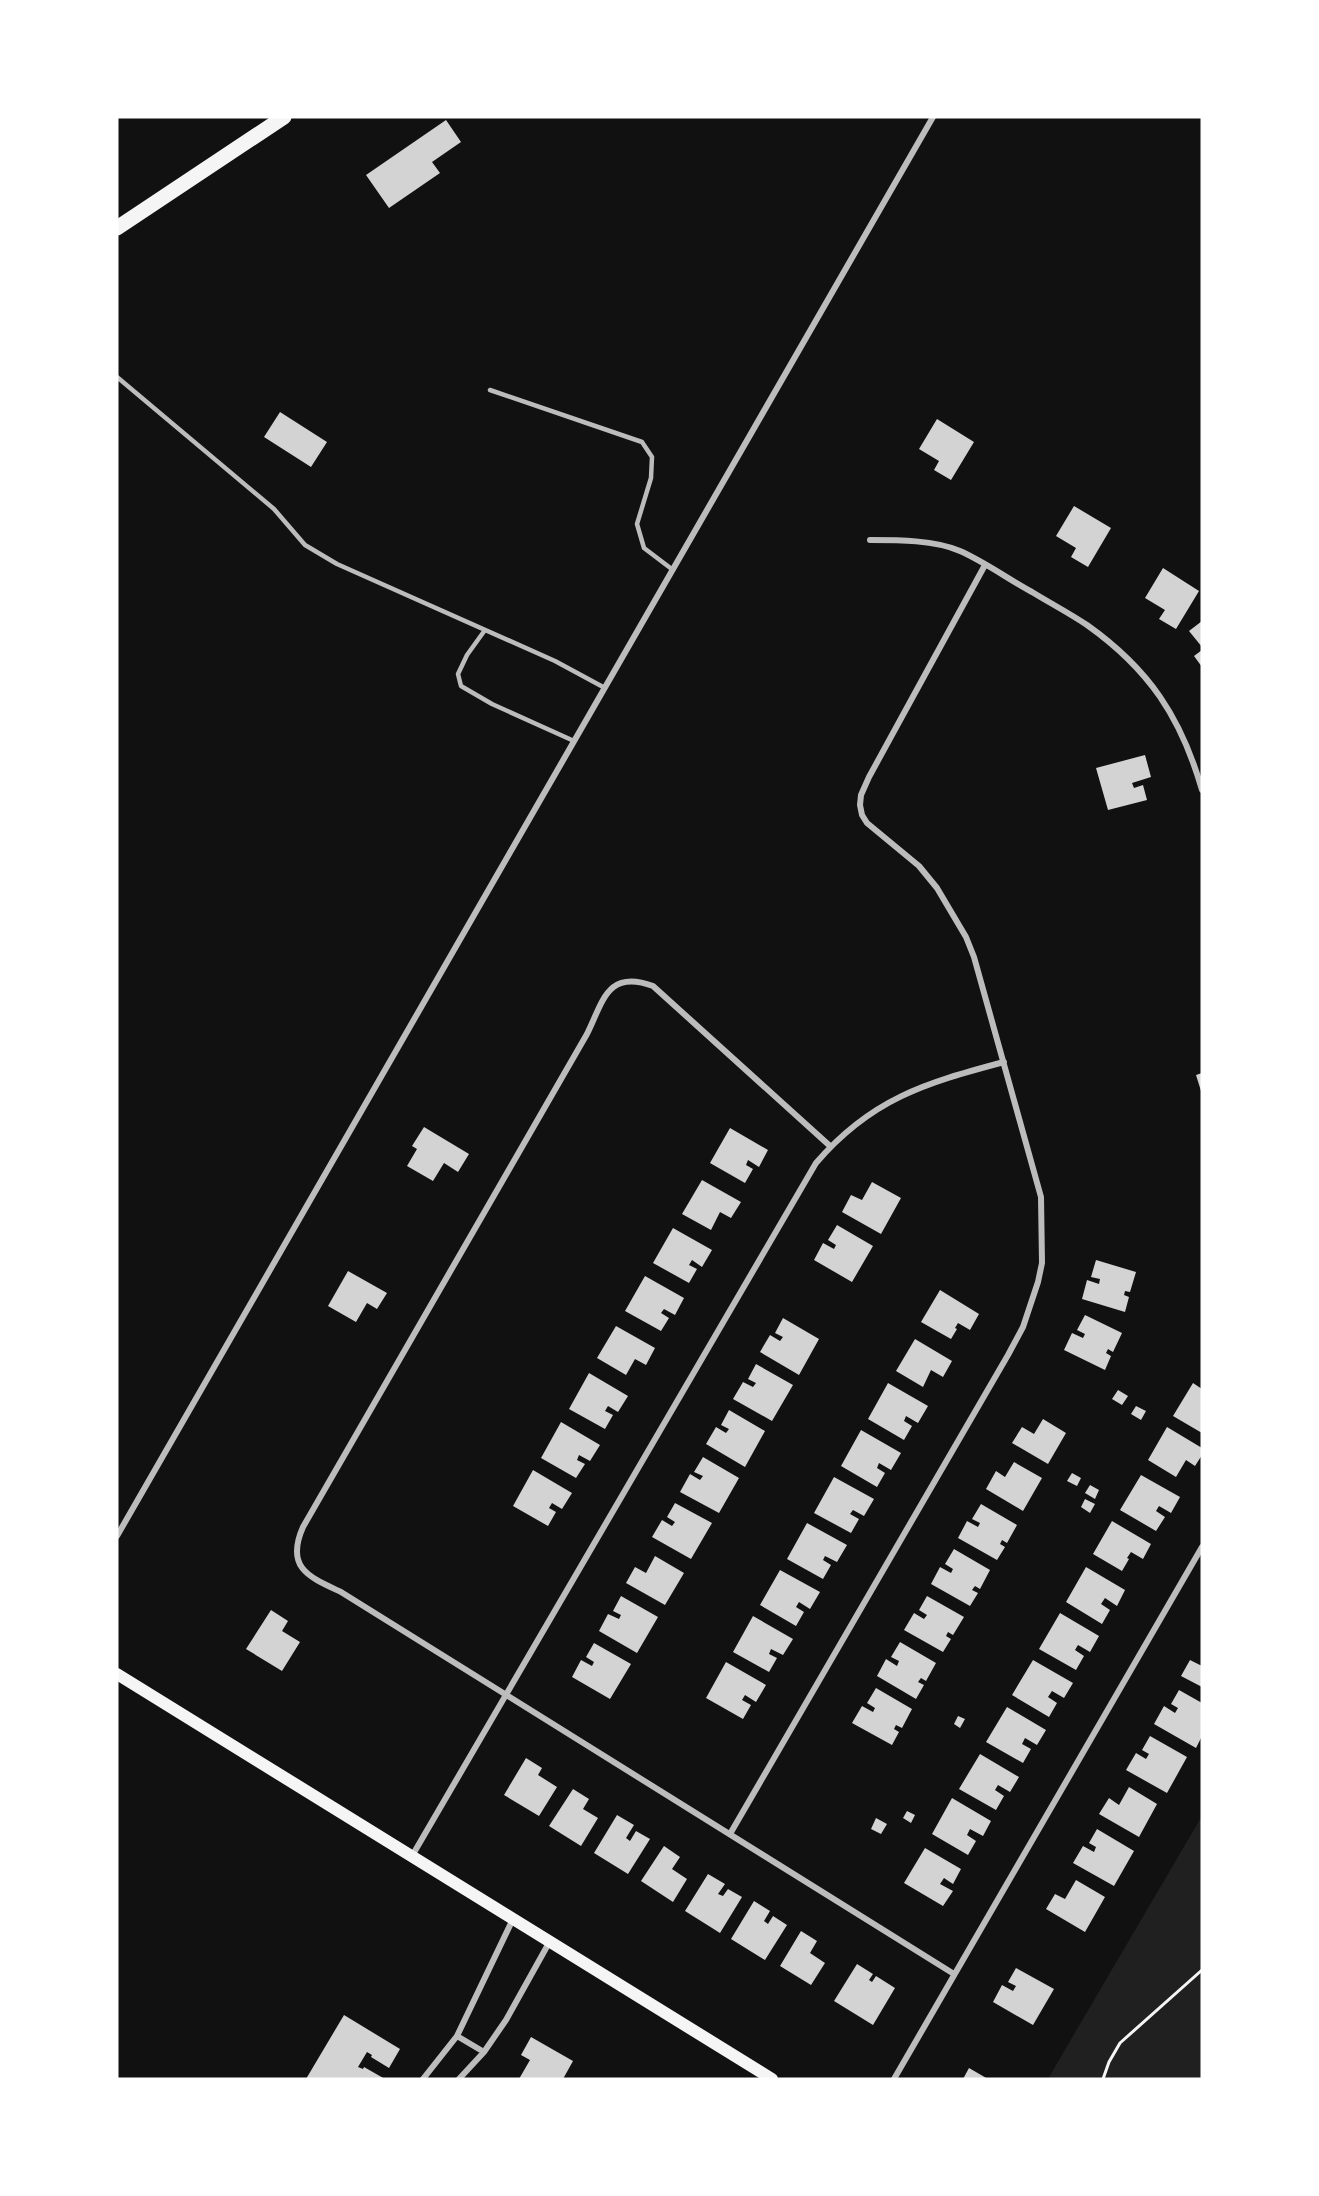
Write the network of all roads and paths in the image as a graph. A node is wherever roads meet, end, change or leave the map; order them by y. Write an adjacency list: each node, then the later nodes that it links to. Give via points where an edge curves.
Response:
1 (284, 117): 3 (main road)
2 (933, 117): 8 (street)
3 (117, 228)
4 (117, 377): 9 (lane, via 274,508 305,545 337,564)
5 (490, 390): 8 (lane, via 642,442 652,457 651,478 637,524 644,548)
6 (870, 540): 7 (street, via 911,540 959,550)
7 (985, 565): 12 (street, via 1085,624 1137,667 1172,713); 13 (street, via 869,777 860,805 867,823 919,866 957,918 974,957)
8 (673, 570): 10 (street)
9 (485, 630): 10 (lane); 11 (lane, via 458,674 461,686)
10 (605, 688): 11 (street)
11 (574, 741): 15 (street)
12 (1202, 790)
13 (1004, 1062): 14 (street, via 945,1077 895,1098 861,1119); 19 (street, via 1041,1197 1042,1263 1030,1311)
14 (830, 1146): 18 (street, via 804,1181); 18 (street, via 653,987 640,981 626,982 603,997 587,1034 296,1541 297,1557 312,1579 341,1592)
15 (117, 1536)
16 (1202, 1548): 24 (street)
17 (117, 1674): 20 (main road)
18 (506, 1694): 19 (street); 20 (street)
19 (730, 1834): 24 (street)
20 (412, 1856): 21 (main road)
21 (513, 1919): 22 (main road); 25 (street)
22 (550, 1941): 26 (street); 29 (main road)
23 (1202, 1970): 31 (path, via 1120,2043)
24 (954, 1974): 30 (street)
25 (457, 2036): 26 (street); 27 (street)
26 (484, 2052): 28 (street)
27 (423, 2079)
28 (459, 2079)
29 (772, 2079)
30 (894, 2079)
31 (1103, 2079)

